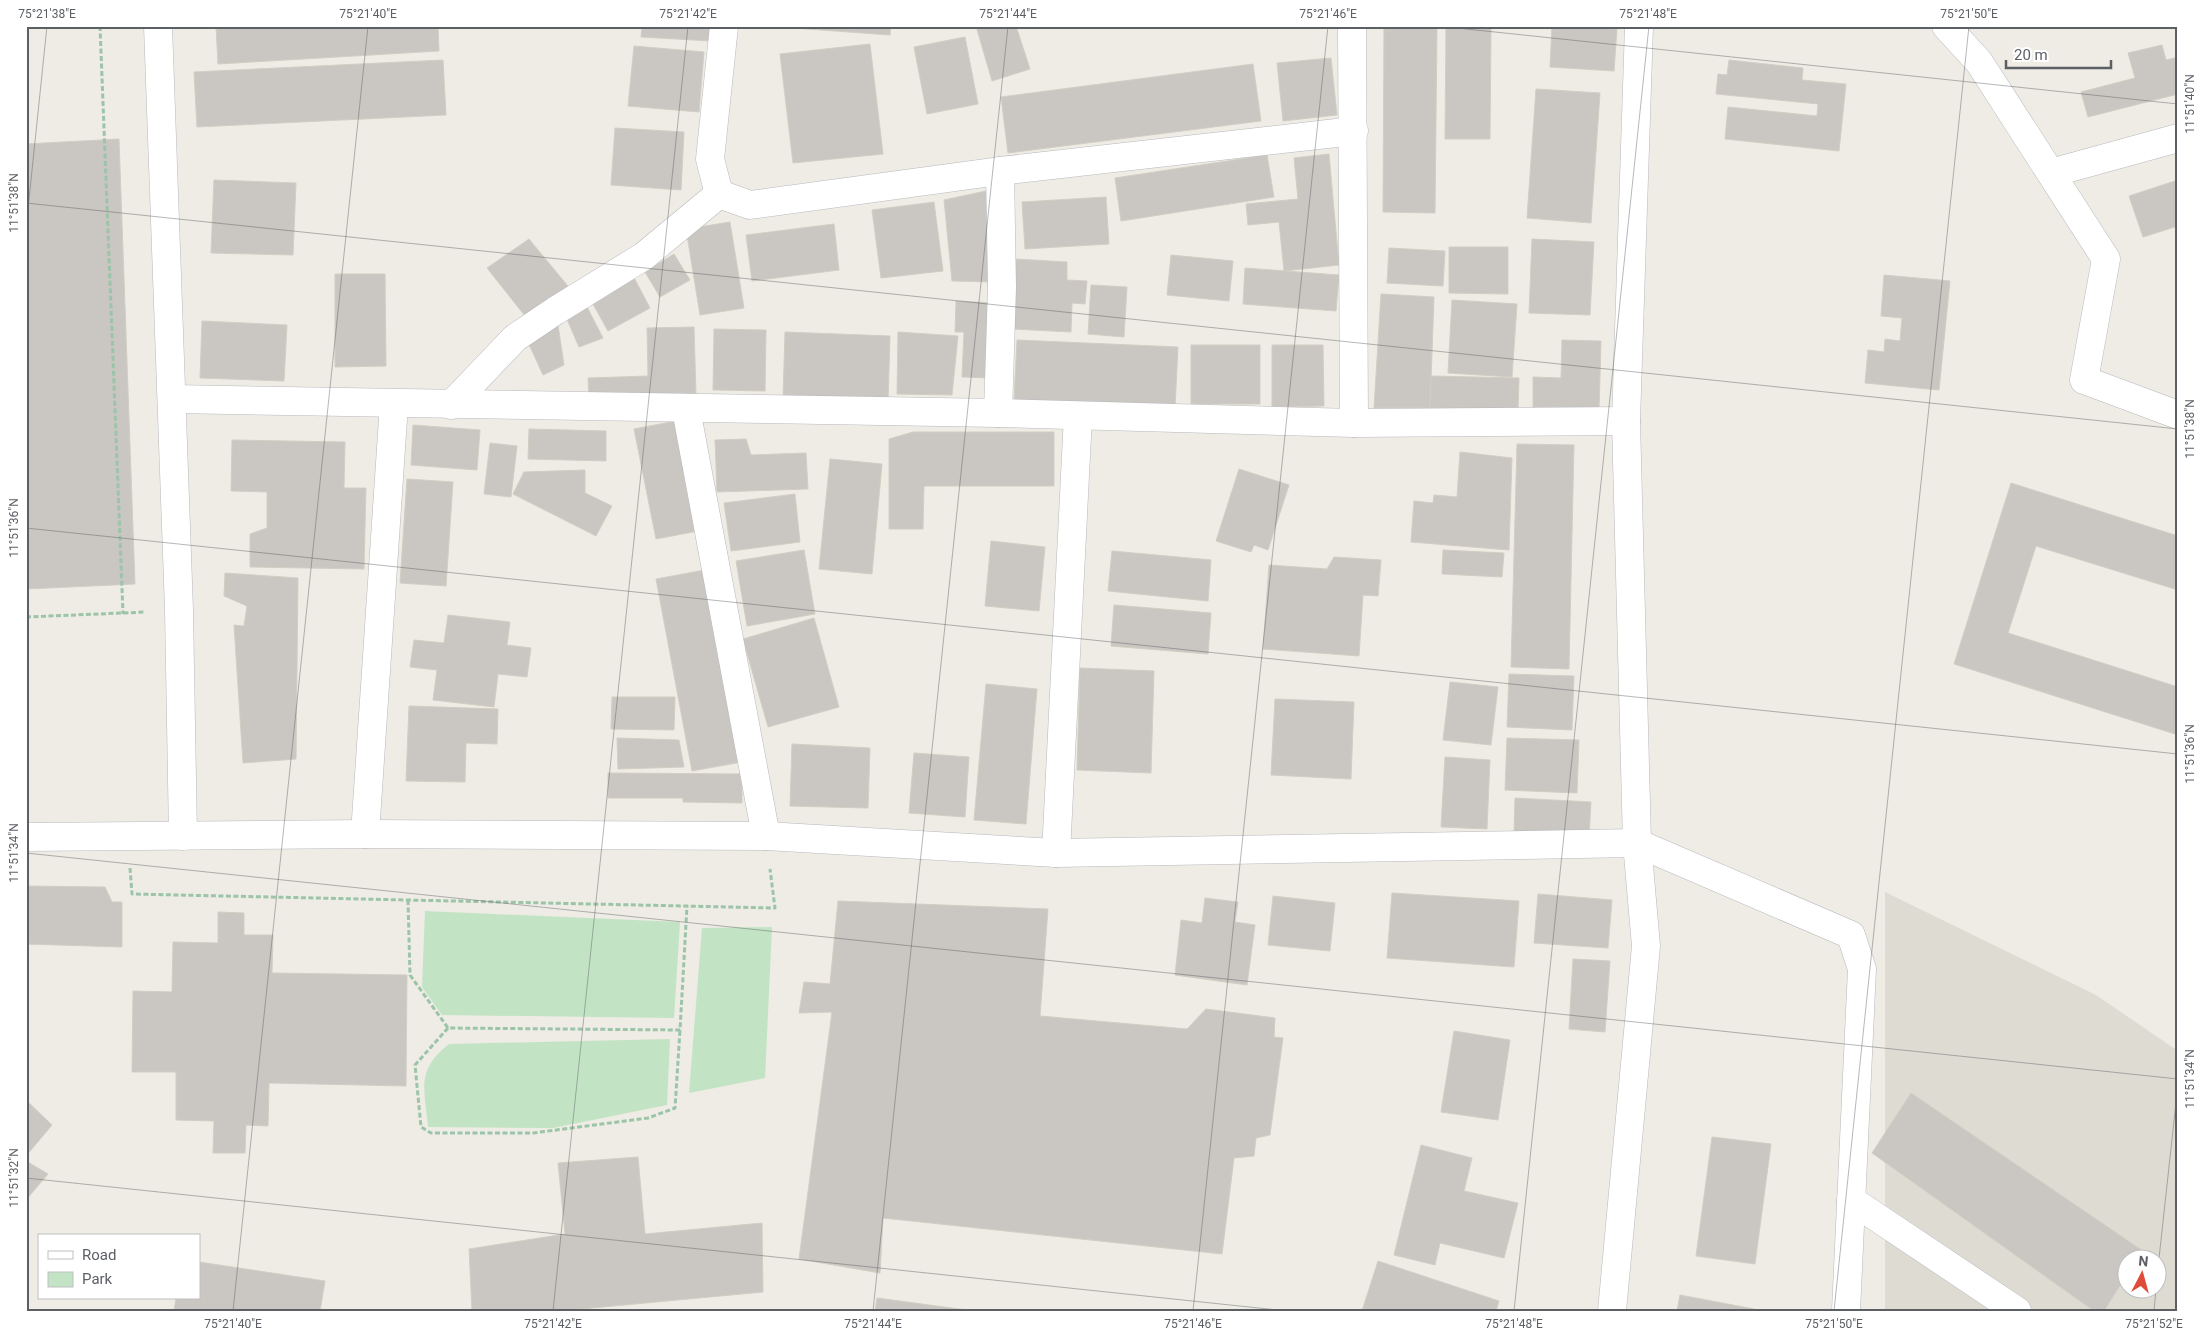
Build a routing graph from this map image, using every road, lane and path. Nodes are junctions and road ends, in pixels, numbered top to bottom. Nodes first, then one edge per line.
1 (100, 26) edge
2 (158, 26) edge
3 (724, 26) edge
4 (1352, 26) edge
5 (1639, 26) edge
6 (1946, 26) edge
7 (1354, 131) junction
8 (2178, 138) edge
9 (1000, 171) junction
10 (2051, 173) junction
11 (720, 194) junction
12 (172, 399) junction
13 (394, 404) junction
14 (451, 405) junction
15 (686, 409) junction
16 (998, 412) junction
17 (2178, 415) edge
18 (1078, 416) junction
19 (1626, 421) junction
20 (1354, 423) junction
21 (26, 617) edge
22 (365, 834) junction
23 (183, 836) junction
24 (766, 836) junction
25 (26, 837) edge
26 (128, 837) junction
27 (1637, 843) junction
28 (1056, 853) junction
29 (408, 900) junction
30 (687, 906) junction
31 (448, 1028) junction
32 (680, 1030) junction
33 (1851, 1200) junction
34 (1612, 1311) edge
35 (1846, 1311) edge
36 (2017, 1311) edge

1 - 21 path
2 - 12 street
3 - 11 street
4 - 7 street
5 - 19 street
6 - 10 street
7 - 9 street
7 - 20 street
8 - 10 street
9 - 11 street
9 - 16 street
10 - 17 street
11 - 14 street
12 - 13 street
12 - 23 street
13 - 14 street
13 - 22 street
14 - 15 street
15 - 16 street
15 - 24 street
16 - 18 street
18 - 20 street
18 - 28 street
19 - 20 street
19 - 27 street
22 - 23 street
22 - 24 street
23 - 26 street
24 - 28 street
24 - 30 path
25 - 26 street
26 - 29 path
27 - 28 street
27 - 33 street
27 - 34 street
29 - 30 path
29 - 31 path
30 - 32 path
31 - 32 path
31 - 32 path
33 - 35 street
33 - 36 street

